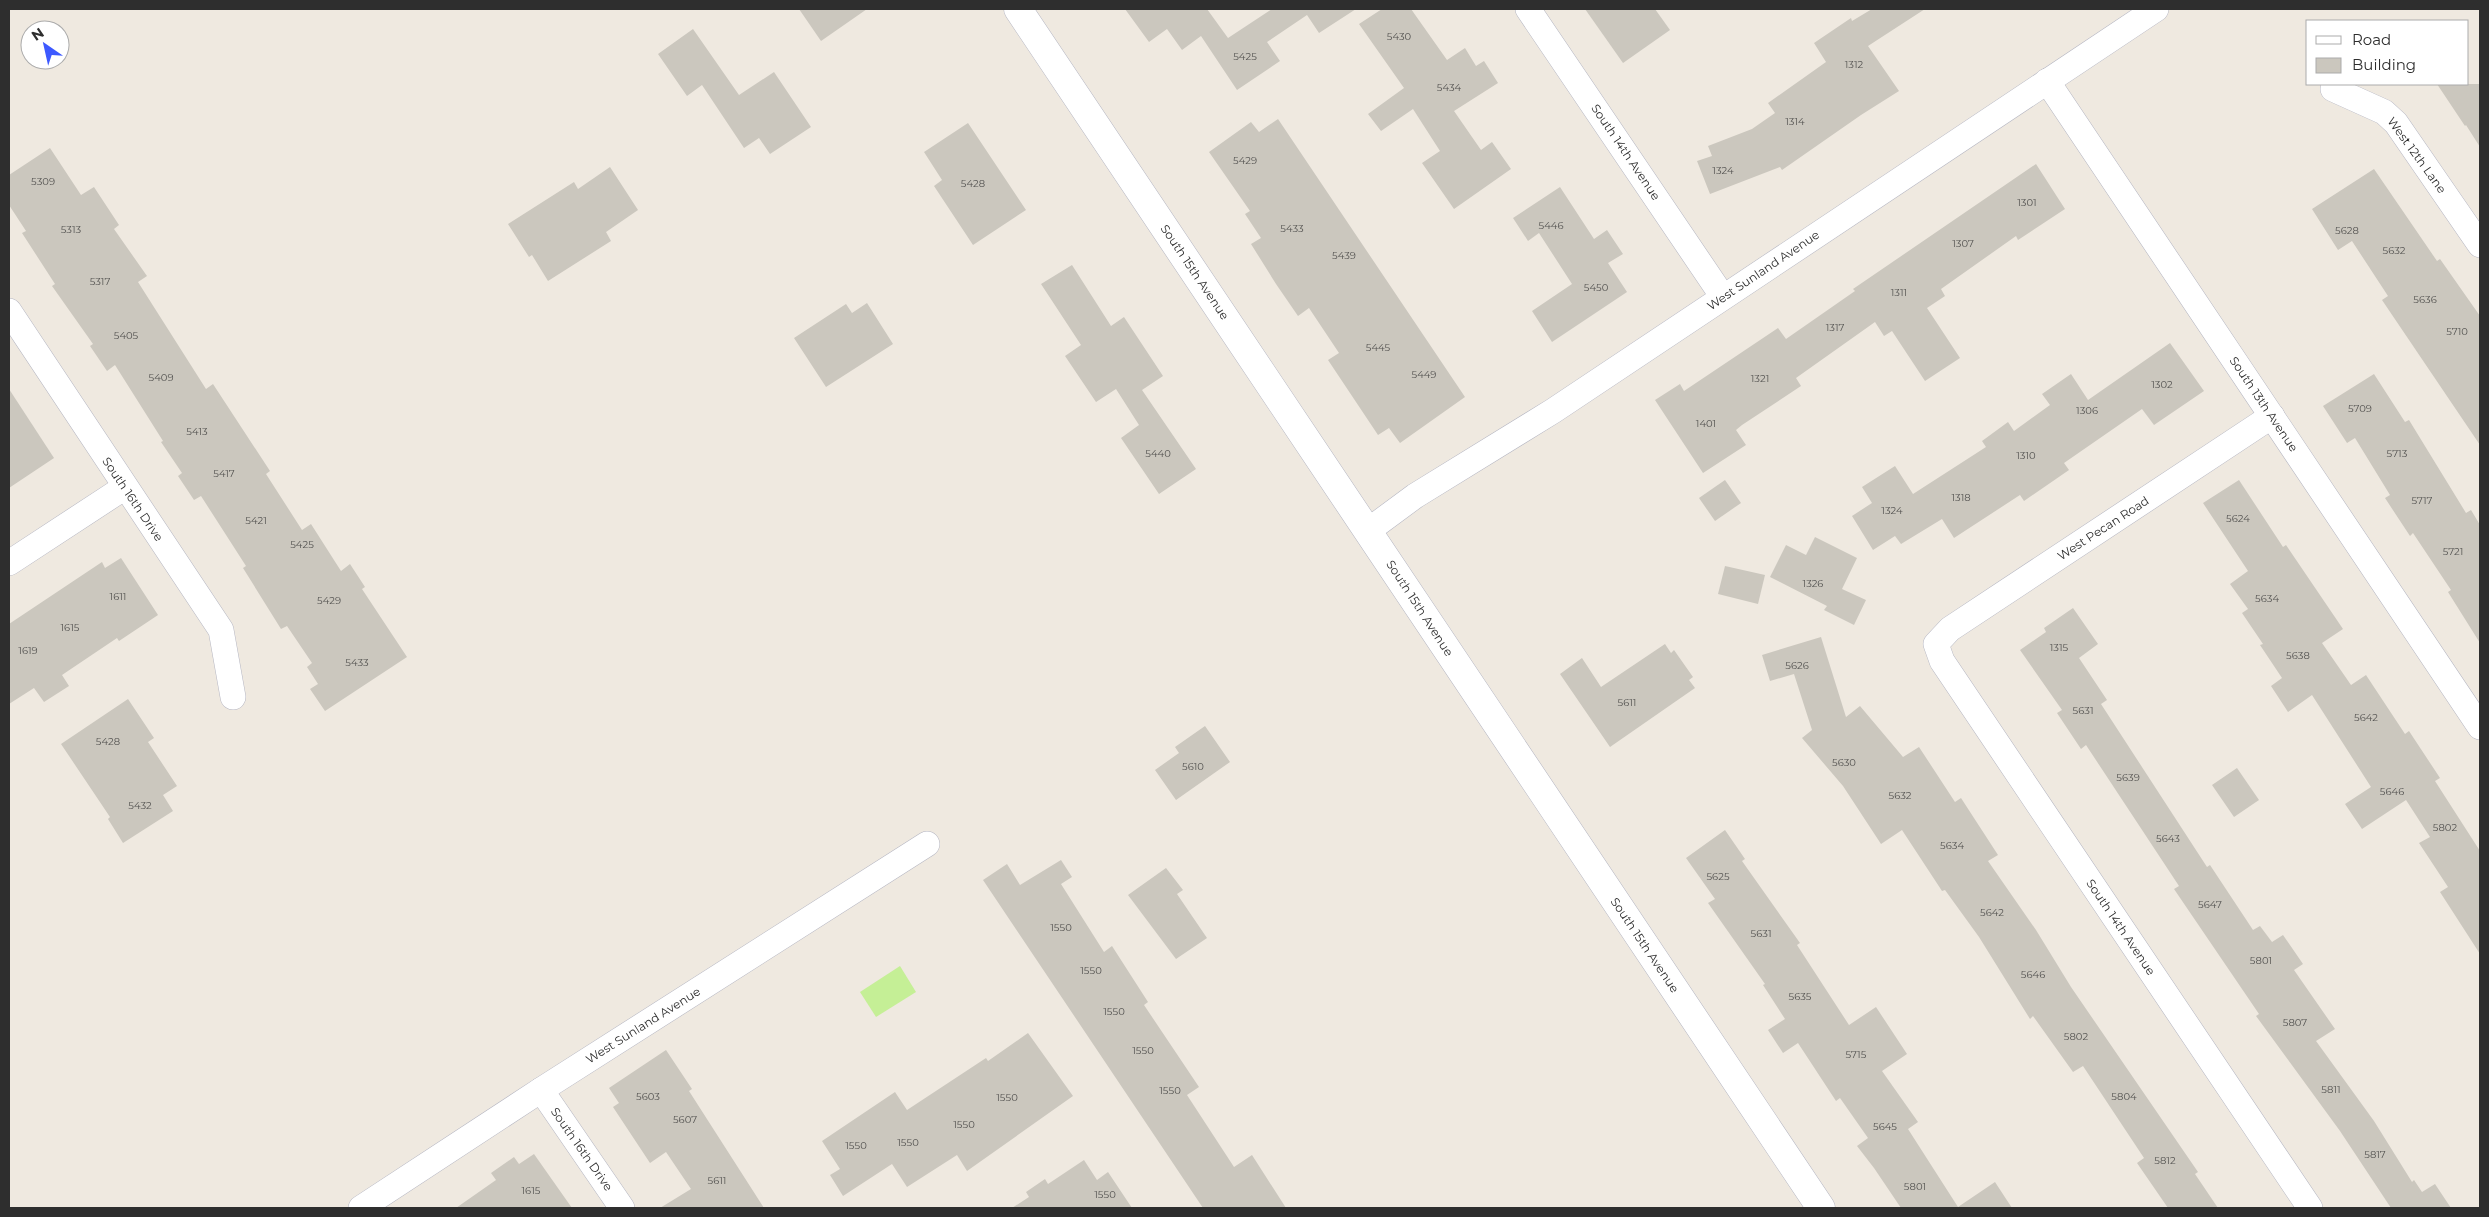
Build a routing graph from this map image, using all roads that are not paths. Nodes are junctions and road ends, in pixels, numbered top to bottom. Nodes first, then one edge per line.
1 (1018, 9) edge
2 (1528, 9) edge
3 (2156, 9) edge
4 (2047, 81) junction
5 (2333, 90) dead end
6 (2480, 245) edge
7 (1723, 296) junction
8 (9, 311) edge
9 (2272, 416) junction
10 (125, 487) junction
11 (1369, 530) junction
12 (9, 563) edge
13 (1936, 644) joint
14 (233, 697) dead end
15 (2480, 728) edge
16 (927, 844) dead end
17 (541, 1090) junction
18 (361, 1208) edge
19 (622, 1208) edge
20 (1821, 1208) edge
21 (2310, 1208) edge

1 - 11 street, South 15th Avenue
2 - 7 street, South 14th Avenue
3 - 4 street, West Sunland Avenue
4 - 7 street, West Sunland Avenue
4 - 9 street, South 13th Avenue
5 - 6 street, West 12th Lane
7 - 11 street, West Sunland Avenue
8 - 10 street, South 16th Drive
9 - 13 street, West Pecan Road
9 - 15 street, South 13th Avenue
10 - 12 street
10 - 14 street, South 16th Drive
11 - 20 street, South 15th Avenue
13 - 21 street, South 14th Avenue
16 - 17 street, West Sunland Avenue
17 - 18 street, West Sunland Avenue
17 - 19 street, South 16th Drive

